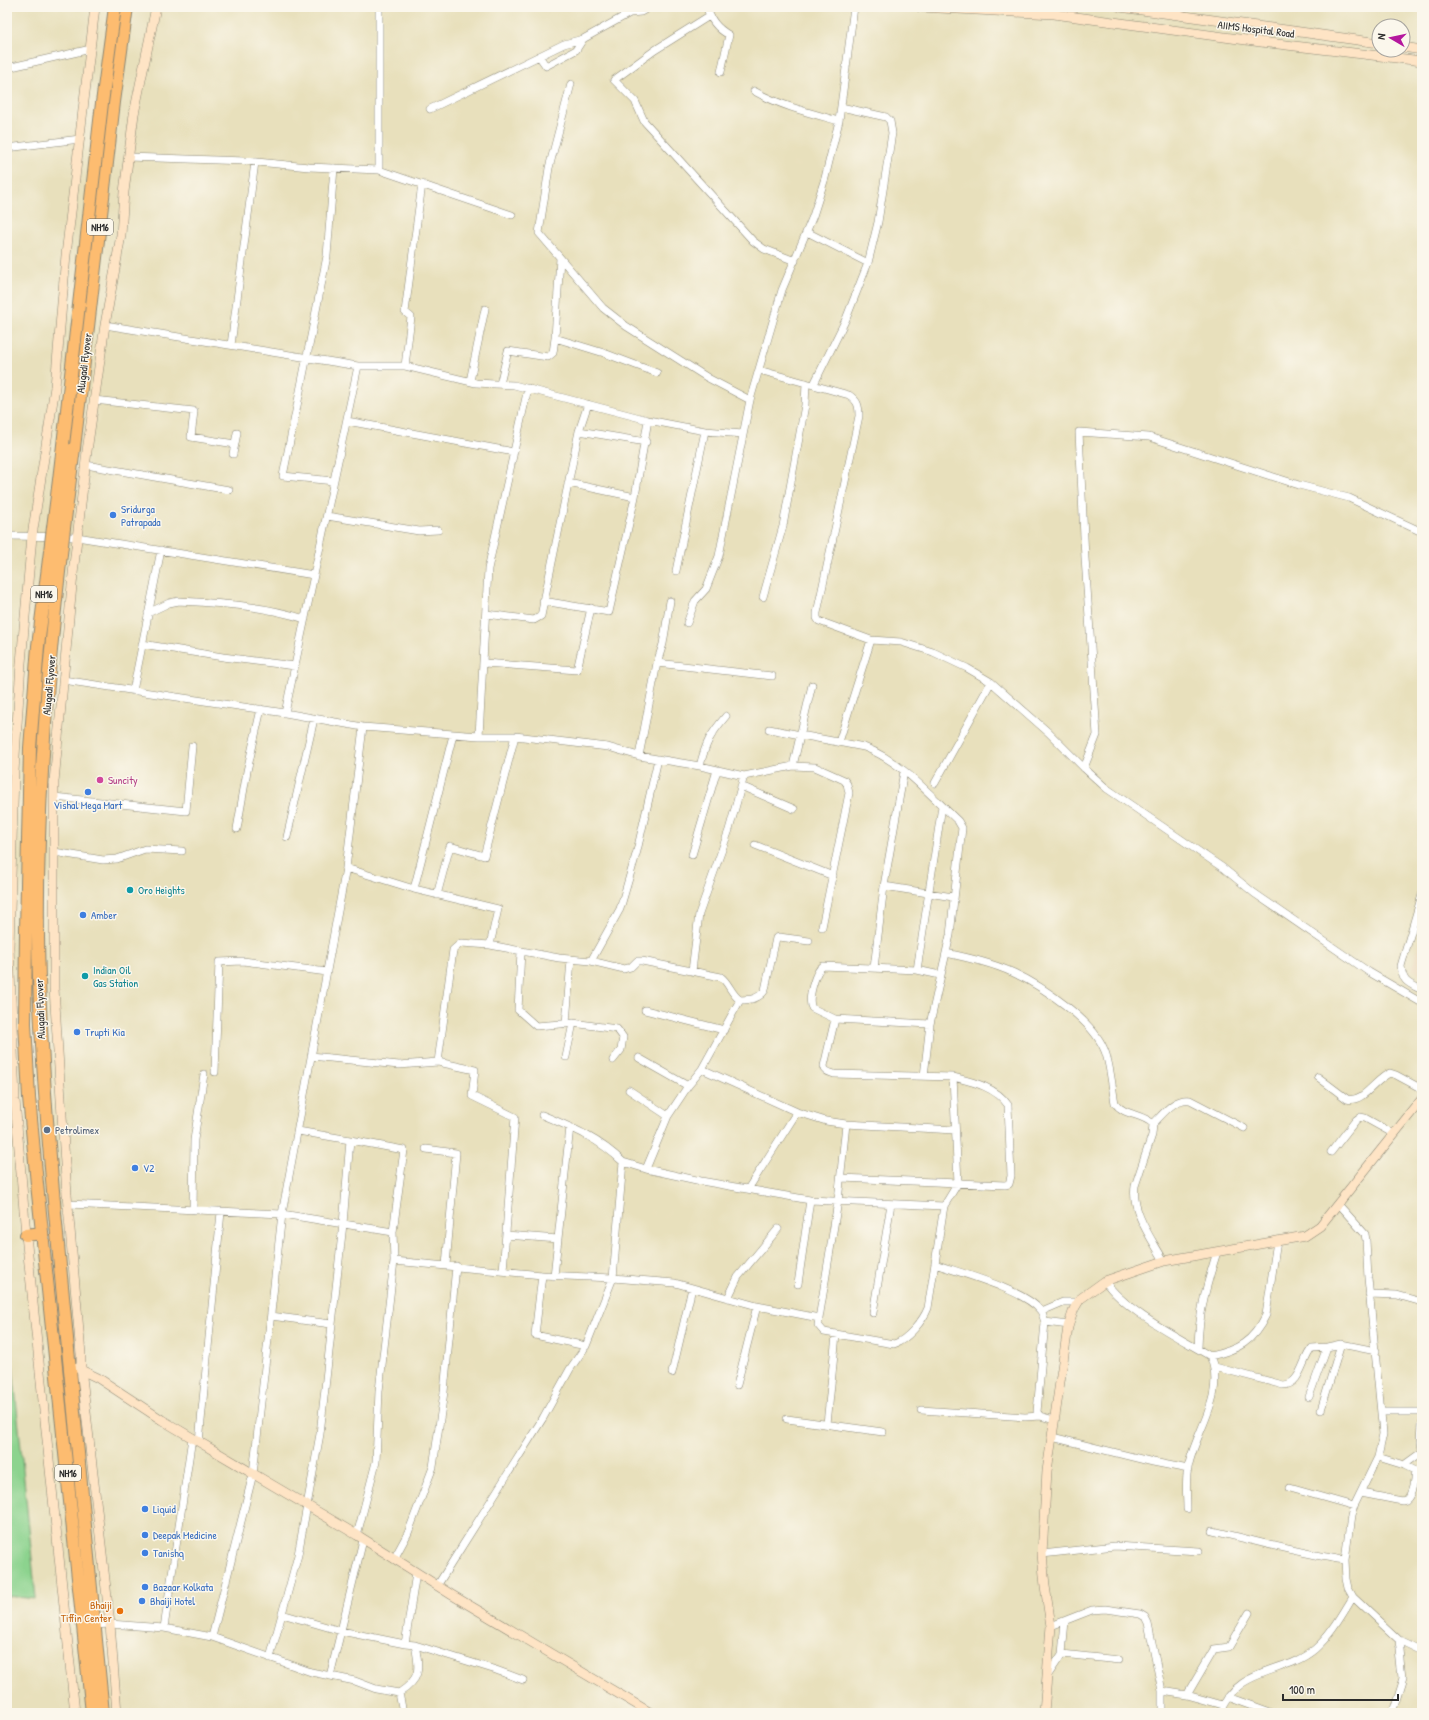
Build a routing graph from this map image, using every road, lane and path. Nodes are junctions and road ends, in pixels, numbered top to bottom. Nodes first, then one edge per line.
1 (95, 7) edge
2 (115, 7) edge
3 (127, 7) edge
4 (156, 7) edge
5 (379, 7) edge
6 (650, 7) edge
7 (707, 7) edge
8 (854, 7) edge
9 (920, 7) edge
10 (1120, 7) edge
11 (631, 10) edge
12 (709, 16) junction
13 (583, 39) junction
14 (1371, 42) edge
15 (1411, 48) edge
16 (91, 49) junction
17 (1421, 49) edge
18 (539, 56) junction
19 (1420, 61) edge
20 (7, 68) edge
21 (721, 72) dead end
22 (571, 84) dead end
23 (754, 91) dead end
24 (841, 107) junction
25 (430, 109) dead end
26 (839, 121) junction
27 (80, 139) junction
28 (7, 148) edge
29 (128, 157) junction
30 (255, 162) junction
31 (334, 168) junction
32 (379, 170) junction
33 (422, 184) junction
34 (512, 215) dead end
35 (807, 232) junction
36 (560, 258) junction
37 (795, 261) junction
38 (868, 262) junction
39 (485, 309) dead end
40 (105, 325) junction
41 (555, 338) junction
42 (231, 345) junction
43 (306, 357) junction
44 (358, 366) junction
45 (404, 366) junction
46 (759, 370) junction
47 (657, 373) dead end
48 (470, 381) junction
49 (806, 383) junction
50 (500, 384) junction
51 (814, 384) junction
52 (528, 388) junction
53 (94, 400) junction
54 (750, 400) junction
55 (588, 404) junction
56 (648, 420) junction
57 (347, 421) junction
58 (579, 431) junction
59 (705, 431) junction
60 (237, 433) dead end
61 (743, 434) junction
62 (646, 442) junction
63 (235, 444) junction
64 (514, 452) junction
65 (233, 454) dead end
66 (86, 465) junction
67 (334, 481) junction
68 (568, 483) junction
69 (229, 490) dead end
70 (635, 497) junction
71 (327, 516) junction
72 (438, 530) dead end
73 (1422, 532) edge
74 (7, 536) edge
75 (32, 536) junction
76 (77, 537) junction
77 (161, 550) junction
78 (676, 571) dead end
79 (314, 575) junction
80 (763, 597) dead end
81 (544, 601) junction
82 (670, 601) dead end
83 (591, 608) junction
84 (148, 613) junction
85 (486, 614) junction
86 (305, 619) junction
87 (687, 624) dead end
88 (871, 640) junction
89 (142, 644) junction
90 (484, 663) junction
91 (657, 663) junction
92 (295, 666) junction
93 (772, 676) dead end
94 (63, 680) junction
95 (991, 682) junction
96 (812, 685) dead end
97 (133, 691) junction
98 (261, 709) junction
99 (285, 713) junction
100 (726, 716) dead end
101 (314, 719) junction
102 (364, 727) junction
103 (768, 729) dead end
104 (801, 734) junction
105 (453, 735) junction
106 (479, 736) junction
107 (515, 736) junction
108 (839, 742) junction
109 (192, 746) dead end
110 (639, 756) junction
111 (658, 759) junction
112 (700, 766) junction
113 (794, 766) junction
114 (1084, 768) junction
115 (717, 770) junction
116 (904, 770) junction
117 (744, 776) junction
118 (936, 783) dead end
119 (741, 786) junction
120 (54, 797) junction
121 (942, 806) junction
122 (794, 809) dead end
123 (237, 829) dead end
124 (287, 837) dead end
125 (755, 845) dead end
126 (182, 851) dead end
127 (54, 852) junction
128 (692, 855) dead end
129 (346, 868) junction
130 (833, 876) junction
131 (884, 886) junction
132 (414, 889) junction
133 (437, 894) junction
134 (929, 894) junction
135 (1422, 895) edge
136 (953, 897) junction
137 (822, 927) dead end
138 (809, 941) dead end
139 (490, 945) junction
140 (521, 951) junction
141 (946, 953) junction
142 (571, 959) junction
143 (591, 961) junction
144 (874, 968) junction
145 (917, 970) junction
146 (692, 971) junction
147 (327, 972) junction
148 (940, 975) junction
149 (1422, 990) edge
150 (740, 1000) junction
151 (1422, 1004) edge
152 (645, 1010) dead end
153 (835, 1019) junction
154 (570, 1023) junction
155 (930, 1024) junction
156 (724, 1030) junction
157 (311, 1056) junction
158 (566, 1057) dead end
159 (639, 1058) dead end
160 (613, 1060) dead end
161 (438, 1062) junction
162 (702, 1069) junction
163 (215, 1072) dead end
164 (204, 1074) dead end
165 (924, 1076) junction
166 (1318, 1076) dead end
167 (953, 1077) junction
168 (688, 1086) junction
169 (1422, 1089) edge
170 (628, 1090) dead end
171 (1422, 1099) edge
172 (11, 1100) edge
173 (797, 1112) junction
174 (542, 1115) dead end
175 (668, 1116) junction
176 (846, 1124) junction
177 (1153, 1124) junction
178 (570, 1127) junction
179 (1244, 1128) dead end
180 (955, 1130) junction
181 (298, 1131) junction
182 (1394, 1134) junction
183 (350, 1140) junction
184 (426, 1149) dead end
185 (1331, 1152) dead end
186 (623, 1162) junction
187 (646, 1169) junction
188 (840, 1178) junction
189 (958, 1183) junction
190 (748, 1189) junction
191 (810, 1200) junction
192 (838, 1201) junction
193 (68, 1204) junction
194 (891, 1204) junction
195 (1338, 1204) junction
196 (944, 1206) junction
197 (193, 1210) junction
198 (220, 1212) junction
199 (282, 1214) junction
200 (343, 1224) junction
201 (778, 1229) dead end
202 (393, 1232) junction
203 (42, 1233) junction
204 (26, 1235) junction
205 (506, 1235) junction
206 (558, 1239) junction
207 (1277, 1241) junction
208 (1217, 1252) junction
209 (394, 1260) junction
210 (1164, 1262) junction
211 (935, 1264) junction
212 (446, 1266) junction
213 (456, 1266) junction
214 (503, 1271) junction
215 (542, 1275) junction
216 (554, 1276) junction
217 (613, 1278) junction
218 (1105, 1281) junction
219 (798, 1284) dead end
220 (692, 1288) junction
221 (1369, 1294) junction
222 (728, 1298) junction
223 (1078, 1302) junction
224 (1422, 1302) edge
225 (756, 1306) junction
226 (1042, 1311) junction
227 (873, 1313) dead end
228 (271, 1316) junction
229 (819, 1318) junction
230 (1045, 1322) junction
231 (331, 1324) junction
232 (1069, 1325) junction
233 (836, 1334) junction
234 (1341, 1344) junction
235 (586, 1346) junction
236 (1328, 1347) junction
237 (1198, 1348) junction
238 (1376, 1351) junction
239 (1210, 1356) junction
240 (1215, 1367) junction
241 (75, 1368) junction
242 (672, 1374) dead end
243 (736, 1385) dead end
244 (1309, 1397) dead end
245 (921, 1410) dead end
246 (1321, 1410) dead end
247 (1381, 1412) junction
248 (1422, 1412) edge
249 (1040, 1416) junction
250 (787, 1419) dead end
251 (1054, 1420) junction
252 (827, 1424) junction
253 (1422, 1424) edge
254 (883, 1432) dead end
255 (1052, 1437) junction
256 (195, 1440) junction
257 (1422, 1451) edge
258 (1378, 1457) junction
259 (1404, 1465) junction
260 (1188, 1469) junction
261 (253, 1474) junction
262 (1290, 1488) dead end
263 (1361, 1493) junction
264 (307, 1506) junction
265 (1354, 1506) junction
266 (1187, 1509) dead end
267 (1212, 1532) dead end
268 (360, 1538) junction
269 (1199, 1551) dead end
270 (1042, 1554) junction
271 (394, 1559) junction
272 (1345, 1560) junction
273 (416, 1573) junction
274 (437, 1586) junction
275 (1353, 1597) junction
276 (1249, 1613) dead end
277 (282, 1614) junction
278 (1065, 1621) junction
279 (94, 1624) junction
280 (110, 1624) junction
281 (1051, 1626) junction
282 (164, 1628) junction
283 (341, 1631) junction
284 (212, 1638) junction
285 (1399, 1640) junction
286 (405, 1644) junction
287 (415, 1645) junction
288 (1422, 1651) edge
289 (1062, 1654) junction
290 (270, 1658) junction
291 (1119, 1660) dead end
292 (1048, 1675) junction
293 (330, 1676) junction
294 (523, 1680) dead end
295 (1162, 1691) junction
296 (399, 1693) junction
297 (1187, 1695) junction
298 (1228, 1697) junction
299 (1223, 1705) junction
300 (75, 1713) edge
301 (92, 1713) edge
302 (103, 1713) edge
303 (117, 1713) edge
304 (403, 1713) edge
305 (651, 1713) edge
306 (1044, 1713) edge
307 (1162, 1713) edge
308 (1220, 1713) edge
309 (1272, 1713) edge
310 (1392, 1713) edge

1 - 16 street
2 - 203 highway, Alugadi Flyover / NH16, bridge
3 - 241 highway, Alugadi Flyover / NH16, bridge
4 - 29 street
5 - 32 street
6 - 11 street
7 - 12 street
8 - 24 street
9 - 19 street, AIIMS Hospital Road
10 - 14 street, AIIMS Hospital Road
11 - 13 street
12 - 21 street
12 - 37 street
13 - 18 street
13 - 18 street
15 - 17 street
16 - 20 street
16 - 27 street
17 - 19 street
18 - 25 street
22 - 36 street
23 - 26 street
24 - 26 street
24 - 38 street
26 - 35 street
27 - 28 street
27 - 75 street
29 - 30 street
29 - 40 street
30 - 31 street
30 - 42 street
31 - 32 street
31 - 43 street
32 - 33 street
33 - 34 street
33 - 45 street
35 - 37 street
35 - 38 street
36 - 41 street
36 - 54 street
37 - 46 street
38 - 51 street
39 - 48 street
40 - 42 street
40 - 53 street
41 - 47 street
41 - 50 street
42 - 43 street
43 - 44 street
43 - 67 street
44 - 45 street
44 - 57 street
45 - 48 street
46 - 49 street
46 - 54 street
48 - 50 street
49 - 51 street
49 - 80 street
50 - 52 street
51 - 88 street
52 - 55 street
52 - 64 street
53 - 63 street
53 - 66 street
54 - 61 street
55 - 56 street
55 - 58 street
56 - 59 street
56 - 62 street
57 - 64 street
57 - 67 street
58 - 62 street
58 - 68 street
59 - 61 street
59 - 78 street
60 - 63 street
61 - 87 street
62 - 70 street
63 - 65 street
64 - 85 street
66 - 69 street
66 - 76 street
67 - 71 street
68 - 70 street
68 - 81 street
70 - 83 street
71 - 72 street
71 - 79 street
73 - 114 street
74 - 75 street
75 - 76 street
75 - 172 street
76 - 77 street
76 - 94 street
77 - 79 street
77 - 84 street
79 - 86 street
81 - 83 street
81 - 85 street
82 - 91 street
83 - 90 street
84 - 86 street
84 - 89 street
85 - 90 street
86 - 92 street
88 - 95 street
88 - 108 street
89 - 92 street
89 - 97 street
90 - 106 street
91 - 93 street
91 - 110 street
92 - 99 street
94 - 97 street
94 - 120 street
95 - 114 street
95 - 118 street
96 - 104 street
97 - 98 street
98 - 99 street
98 - 123 street
99 - 101 street
100 - 112 street
101 - 102 street
101 - 124 street
102 - 105 street
102 - 129 street
103 - 104 street
104 - 108 street
104 - 113 street
105 - 106 street
105 - 132 street
106 - 107 street
107 - 110 street
107 - 133 street
108 - 116 street
109 - 120 street
110 - 111 street
111 - 112 street
111 - 143 street
112 - 115 street
113 - 117 street
113 - 130 street
114 - 151 street
115 - 117 street
115 - 128 street
116 - 121 street
116 - 131 street
117 - 119 street
119 - 122 street
119 - 146 street
120 - 127 street
121 - 134 street
121 - 136 street
125 - 130 street
126 - 127 street
127 - 193 street
129 - 132 street
129 - 147 street
130 - 137 street
131 - 134 street
131 - 144 street
132 - 133 street
133 - 139 street
134 - 136 street
134 - 145 street
135 - 149 street
136 - 141 street
138 - 150 street
139 - 140 street
139 - 161 street
140 - 142 street
140 - 154 street
141 - 148 street
141 - 177 street
142 - 143 street
142 - 154 street
143 - 146 street
144 - 145 street
144 - 153 street
145 - 148 street
146 - 150 street
147 - 157 street
147 - 163 street
148 - 155 street
150 - 156 street
152 - 156 street
153 - 155 street
153 - 165 street
154 - 158 street
154 - 160 street
155 - 165 street
156 - 162 street
157 - 161 street
157 - 181 street
159 - 168 street
161 - 205 street
162 - 168 street
162 - 173 street
164 - 197 street
165 - 167 street
166 - 169 street
167 - 180 street
167 - 189 street
168 - 175 street
170 - 175 street
171 - 182 street
172 - 204 street
173 - 176 street
173 - 190 street
174 - 178 street
175 - 187 street
176 - 180 street
176 - 188 street
177 - 179 street
177 - 210 street
178 - 186 street
178 - 206 street
180 - 189 street
181 - 183 street
181 - 199 street
182 - 185 street
182 - 195 street
183 - 200 street
183 - 202 street
184 - 212 street
186 - 187 street
186 - 217 street
187 - 190 street
188 - 189 street
188 - 192 street
189 - 196 street
190 - 191 street
191 - 192 street
191 - 219 street
192 - 194 street
192 - 229 street
193 - 197 street
193 - 241 street
194 - 196 street
194 - 227 street
195 - 207 street
195 - 221 street
196 - 211 street
197 - 198 street
198 - 199 street
198 - 256 street
199 - 200 street
199 - 228 street
200 - 202 street
200 - 231 street
201 - 222 street
202 - 209 street
203 - 204 highway
203 - 301 highway, NH16
204 - 300 street
205 - 206 street
205 - 214 street
206 - 216 street
207 - 208 street
207 - 239 street
208 - 210 street
208 - 237 street
209 - 212 street
209 - 268 street
210 - 218 street
211 - 226 street
211 - 233 street
212 - 213 street
213 - 214 street
213 - 271 street
214 - 215 street
215 - 216 street
215 - 235 street
216 - 217 street
217 - 220 street
217 - 235 street
218 - 223 street
218 - 237 street
220 - 222 street
220 - 242 street
221 - 224 street
221 - 238 street
222 - 225 street
223 - 226 street
223 - 232 street
225 - 229 street
225 - 243 street
226 - 230 street
228 - 231 street
228 - 261 street
229 - 233 street
230 - 232 street
230 - 249 street
231 - 264 street
232 - 251 street
233 - 252 street
234 - 236 street
234 - 238 street
234 - 246 street
235 - 274 street
236 - 240 street
236 - 244 street
237 - 239 street
238 - 247 street
239 - 240 street
240 - 260 street
241 - 256 street
241 - 279 highway, NH16
241 - 280 street
245 - 249 street
247 - 248 street
247 - 258 street
249 - 251 street
250 - 252 street
251 - 255 street
252 - 254 street
253 - 257 street
255 - 260 street
255 - 270 street
256 - 261 street
256 - 282 street
257 - 259 street
258 - 259 street
258 - 263 street
259 - 263 street
260 - 266 street
261 - 264 street
261 - 284 street
262 - 265 street
263 - 265 street
264 - 268 street
264 - 277 street
265 - 272 street
267 - 272 street
268 - 271 street
268 - 283 street
269 - 270 street
270 - 281 street
271 - 273 street
272 - 275 street
273 - 274 street
273 - 286 street
274 - 305 street
275 - 285 street
275 - 298 street
276 - 297 street
277 - 283 street
277 - 290 street
278 - 281 street
278 - 289 street
278 - 295 street
279 - 280 street
279 - 302 highway, NH16
280 - 282 street
280 - 303 street
281 - 292 street
282 - 284 street
283 - 286 street
283 - 293 street
284 - 290 street
285 - 288 street
285 - 310 street
286 - 287 street
287 - 294 street
287 - 296 street
289 - 291 street
289 - 292 street
290 - 293 street
292 - 306 street
293 - 296 street
295 - 297 street
295 - 307 street
296 - 304 street
297 - 299 street
298 - 299 street
298 - 309 street
299 - 308 street

